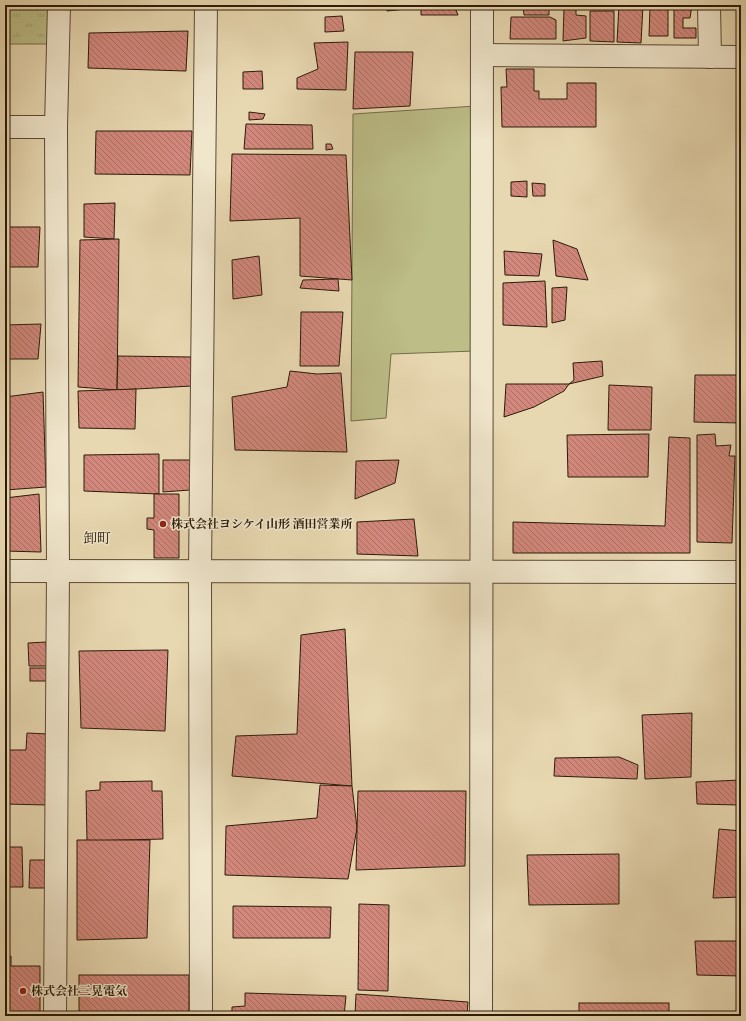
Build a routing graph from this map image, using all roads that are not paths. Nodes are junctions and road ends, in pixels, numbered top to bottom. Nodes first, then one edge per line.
1 (59, 5) edge
2 (206, 5) edge
3 (482, 5) edge
4 (709, 5) edge
5 (482, 55) junction
6 (710, 57) junction
7 (741, 57) edge
8 (56, 127) junction
9 (5, 128) edge
10 (200, 570) junction
11 (481, 570) junction
12 (5, 571) edge
13 (58, 571) junction
14 (741, 572) edge
15 (56, 1016) edge
16 (201, 1016) edge
17 (481, 1016) edge

1 - 8 street
2 - 10 street
3 - 5 street
4 - 6 street
5 - 6 street
5 - 11 street
6 - 7 street
8 - 9 street
8 - 13 street
10 - 11 street
10 - 13 street
10 - 16 street
11 - 14 street
11 - 17 street
12 - 13 street
13 - 15 street

